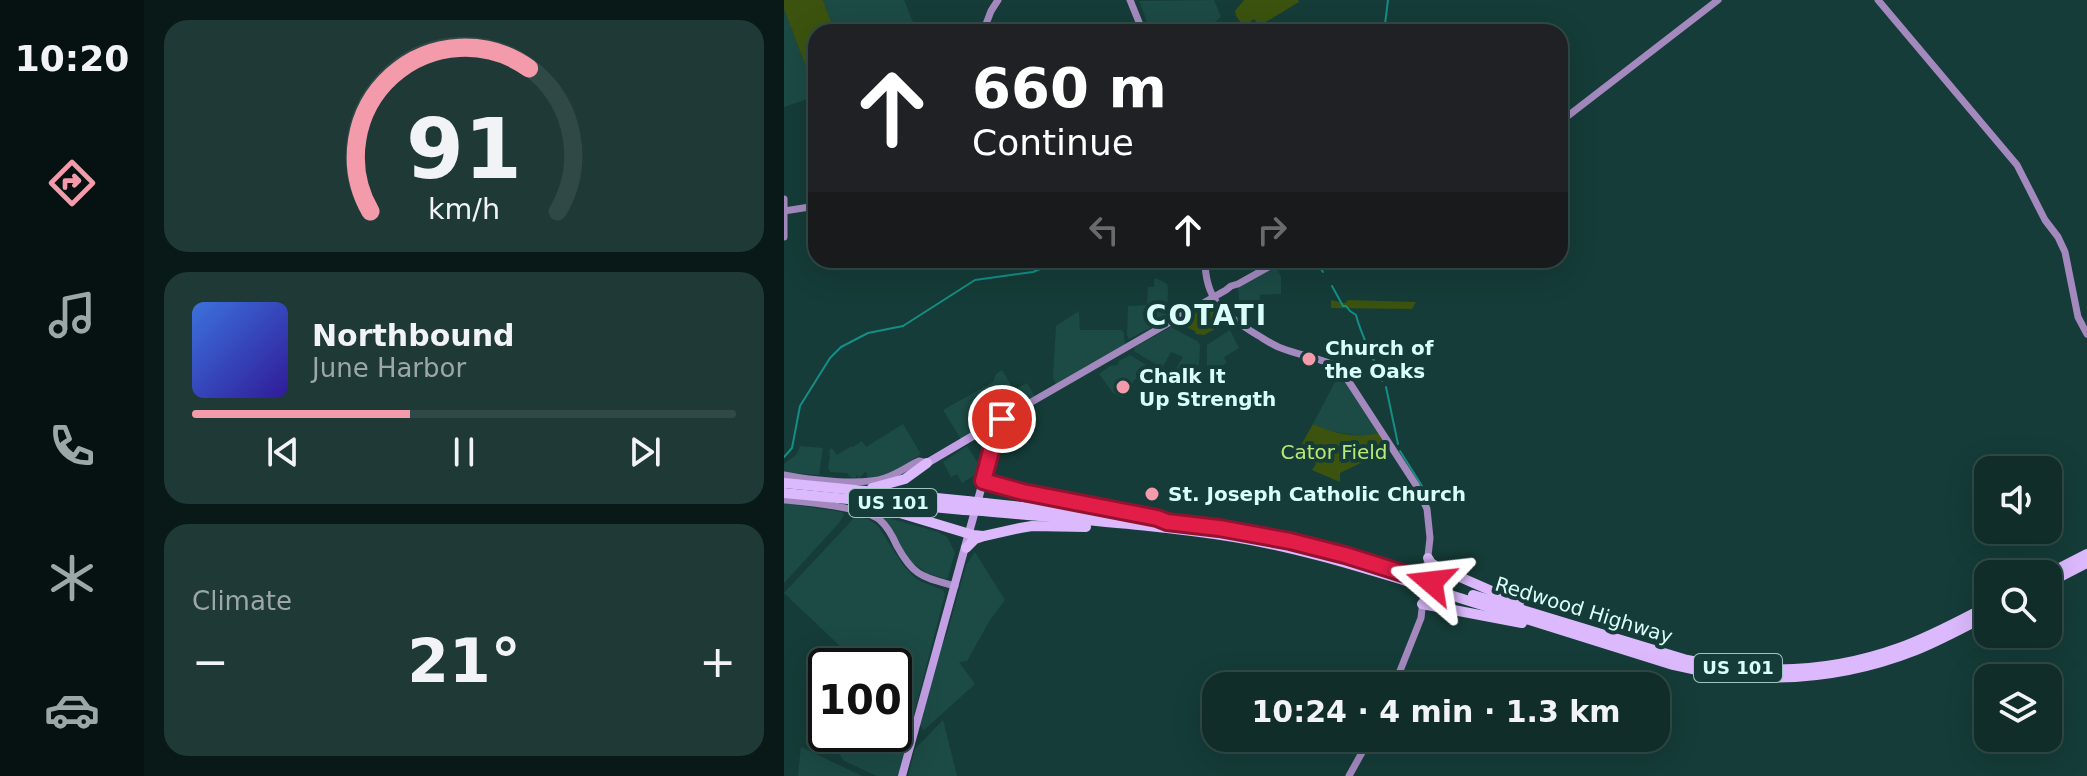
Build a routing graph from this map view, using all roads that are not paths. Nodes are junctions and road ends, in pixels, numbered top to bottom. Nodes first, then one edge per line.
1 (998, 0) edge
2 (1130, 0) edge
3 (1718, 0) edge
4 (1878, 0) edge
5 (987, 24) edge
6 (1140, 24) edge
7 (1568, 116) edge
8 (784, 199) edge
9 (808, 207) edge
10 (784, 211) edge
11 (784, 237) edge
12 (1205, 268) edge
13 (1266, 268) edge
14 (1213, 297) junction
15 (2087, 334) edge
16 (1002, 419) junction
17 (988, 427) junction
18 (964, 441) junction
19 (992, 447) junction
20 (942, 455) junction
21 (927, 463) junction
22 (901, 470) junction
23 (784, 475) edge
24 (983, 481) junction
25 (784, 483) edge
26 (824, 492) junction
27 (784, 493) edge
28 (784, 500) edge
29 (984, 507) junction
30 (1167, 522) junction
31 (1129, 525) junction
32 (969, 533) junction
33 (984, 536) junction
34 (966, 548) junction
35 (2087, 554) edge
36 (2087, 563) edge
37 (1430, 564) junction
38 (2062, 567) edge
39 (2062, 576) edge
40 (1413, 580) junction
41 (1431, 585) junction
42 (955, 586) junction
43 (1426, 605) junction
44 (1974, 613) edge
45 (1421, 618) joint
46 (1561, 621) junction
47 (1974, 622) edge
48 (1583, 636) junction
49 (1905, 657) dead end
50 (1884, 661) junction
51 (1400, 672) edge
52 (1362, 752) edge
53 (902, 776) edge
54 (1349, 776) edge

1 - 5 main road
2 - 6 main road
3 - 7 main road
4 - 15 main road
8 - 10 main road
9 - 10 main road
10 - 11 main road
12 - 14 main road
13 - 14 main road
14 - 16 main road
14 - 37 main road
16 - 17 main road
16 - 19 main road
17 - 18 main road
17 - 19 main road
18 - 19 main road
18 - 20 main road
19 - 24 main road
20 - 21 main road
20 - 22 main road
21 - 22 main road
21 - 26 highway
22 - 23 main road
24 - 30 highway
24 - 32 main road
25 - 26 highway, Redwood Highway / US 101
26 - 27 highway, Redwood Highway / US 101
26 - 29 highway, Redwood Highway / US 101, bridge
26 - 32 highway
28 - 42 main road
29 - 30 highway, Redwood Highway / US 101
29 - 31 highway, Redwood Highway / US 101
30 - 40 highway, Redwood Highway / US 101
31 - 33 highway
31 - 40 highway, Redwood Highway / US 101
32 - 33 highway
32 - 34 main road
33 - 34 highway
34 - 42 main road
35 - 38 highway
36 - 39 highway
37 - 43 main road
37 - 46 highway
40 - 41 highway, Redwood Highway / US 101, bridge
41 - 46 highway, Redwood Highway / US 101
41 - 48 highway, Redwood Highway / US 101
42 - 53 main road
43 - 45 highway
43 - 48 highway
44 - 46 highway, Redwood Highway / US 101
45 - 51 main road
47 - 50 highway, Redwood Highway / US 101
48 - 50 highway, Redwood Highway / US 101
49 - 50 highway
52 - 54 main road

